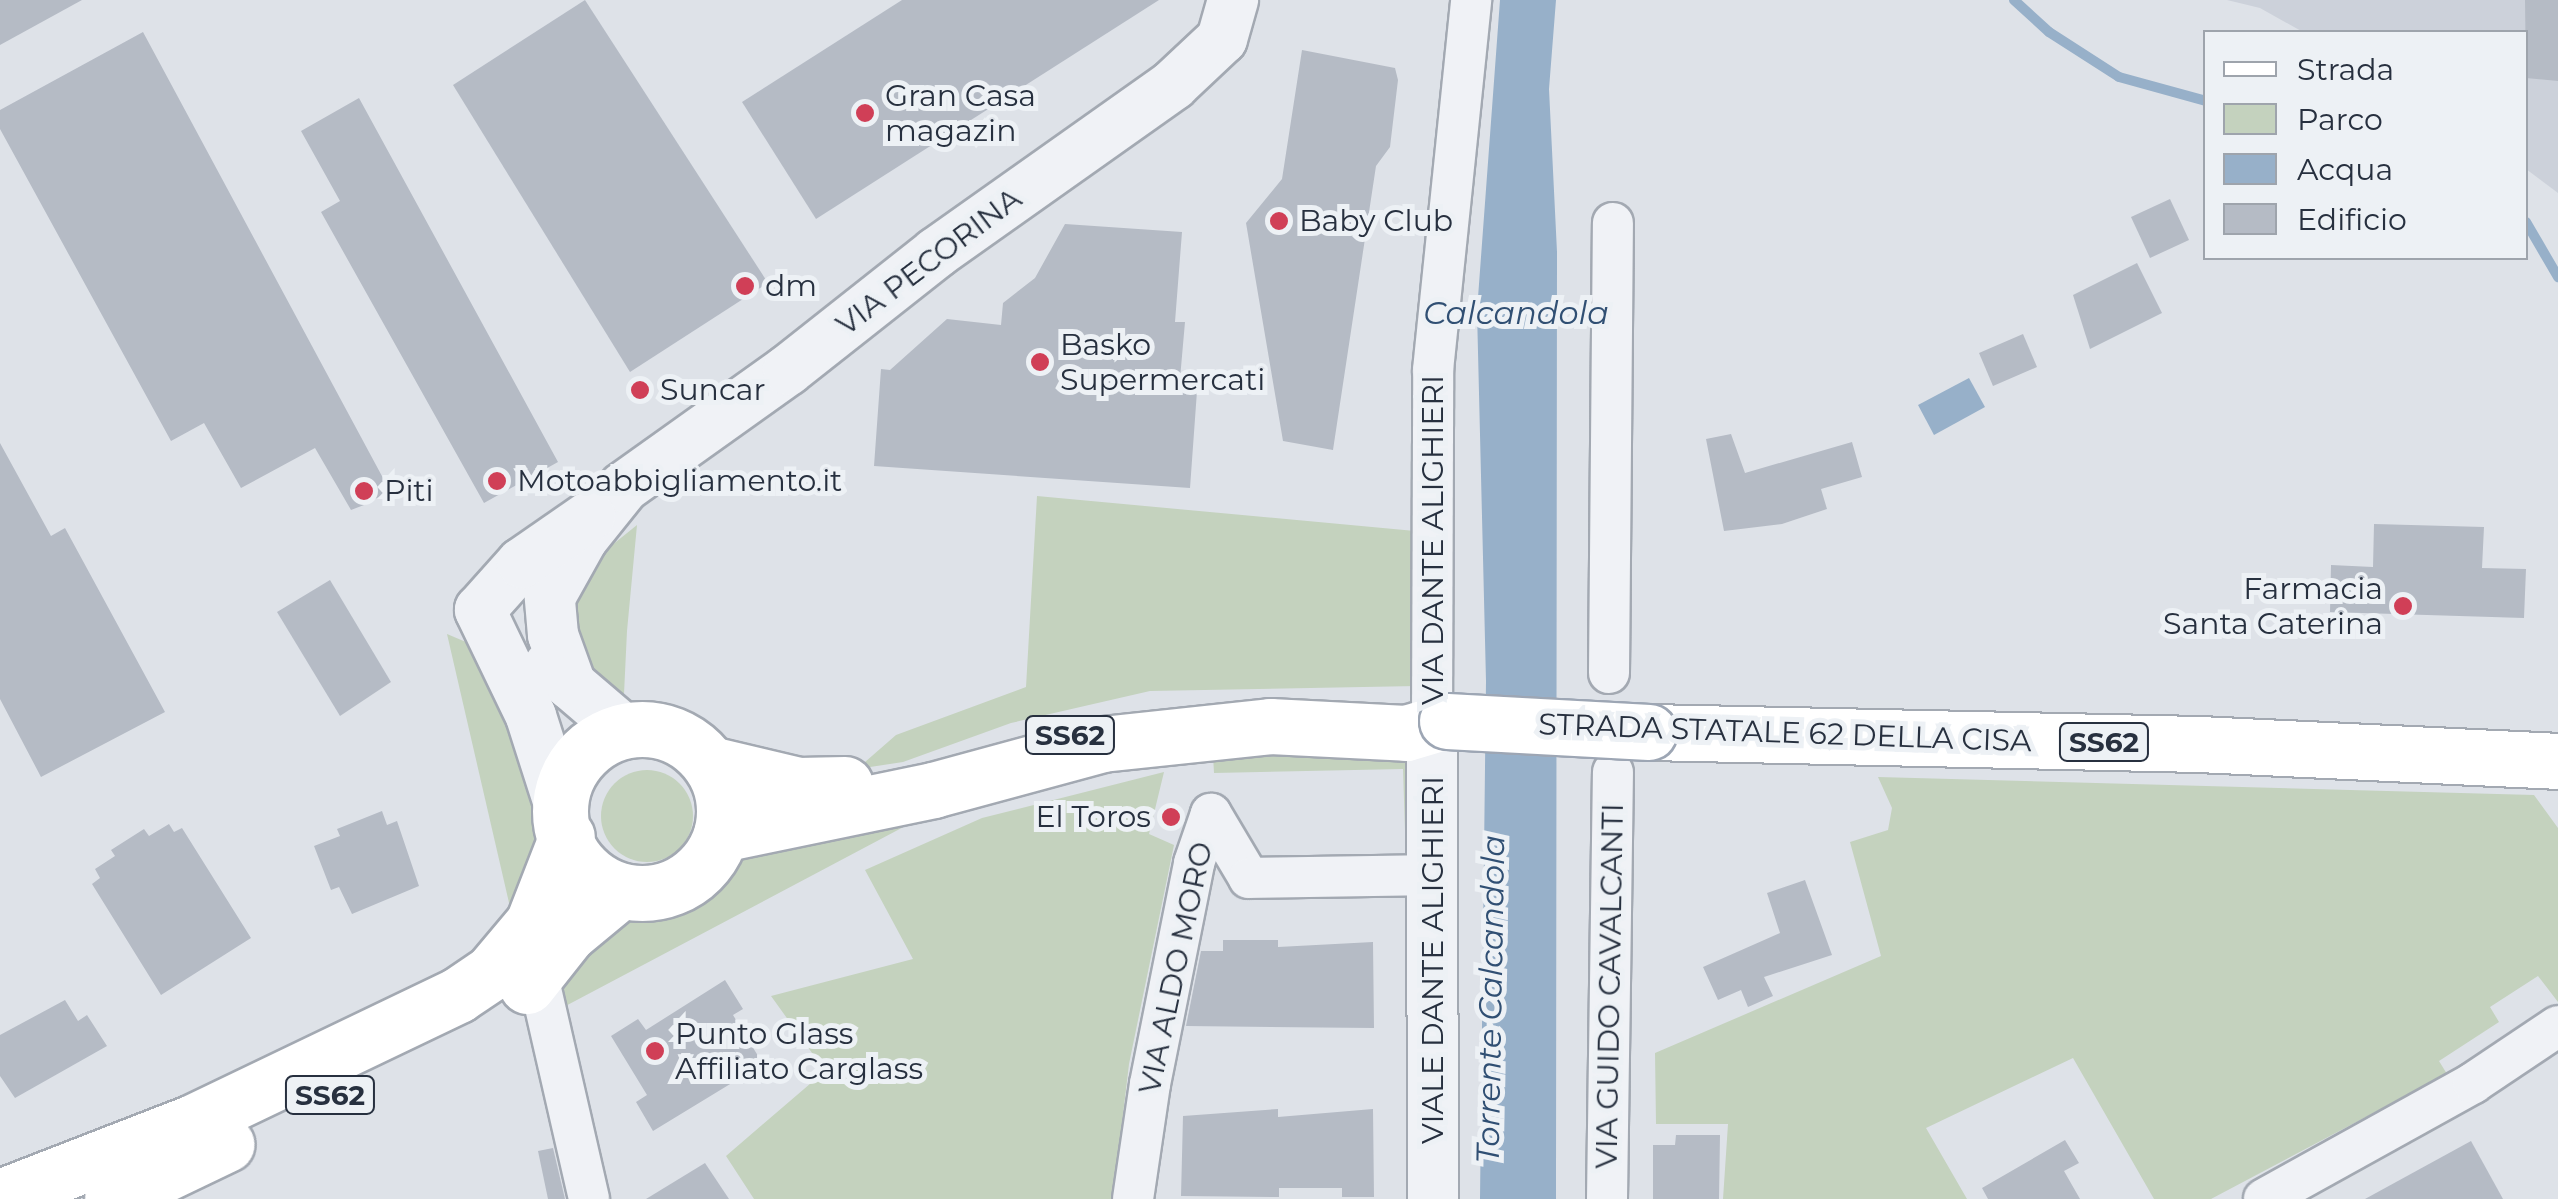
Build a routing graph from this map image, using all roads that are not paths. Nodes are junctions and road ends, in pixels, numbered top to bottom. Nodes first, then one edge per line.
1 (1233, 0) edge
2 (1471, 0) edge
3 (1613, 224) dead end
4 (604, 511) junction
5 (480, 610) junction
6 (1609, 673) dead end
7 (572, 685) junction
8 (1440, 722) junction
9 (624, 730) junction
10 (2558, 761) edge
11 (710, 764) junction
12 (1613, 772) dead end
13 (563, 820) junction
14 (722, 834) junction
15 (1433, 875) junction
16 (620, 892) junction
17 (538, 976) junction
18 (2558, 1026) edge
19 (3, 1190) edge
20 (114, 1199) edge
21 (589, 1199) edge
22 (1133, 1199) edge
23 (1433, 1199) edge
24 (1607, 1199) edge
25 (2264, 1199) edge

1 - 4 street, VIA PECORINA
2 - 8 street, VIA DANTE ALIGHIERI
3 - 6 street
4 - 5 street, VIA PECORINA
4 - 7 street, VIA PECORINA
5 - 7 street, VIA PECORINA
5 - 13 street
7 - 9 street, VIA PECORINA
8 - 10 main road, STRADA STATALE 62 DELLA CISA / SS62, bridge
8 - 11 main road, STRADA STATALE 62 DELLA CISA / SS62
8 - 14 main road, STRADA STATALE 62 DELLA CISA / SS62
8 - 15 street, VIALE DANTE ALIGHIERI
9 - 11 main road, STRADA STATALE 62 DELLA CISA
9 - 13 main road
11 - 14 main road
12 - 24 street, VIA GUIDO CAVALCANTI
13 - 16 main road
13 - 19 main road
14 - 16 main road
15 - 22 street, VIA ALDO MORO
15 - 23 street, VIALE DANTE ALIGHIERI
16 - 17 main road, SS62
17 - 20 main road, SS62
17 - 21 street
18 - 25 street

